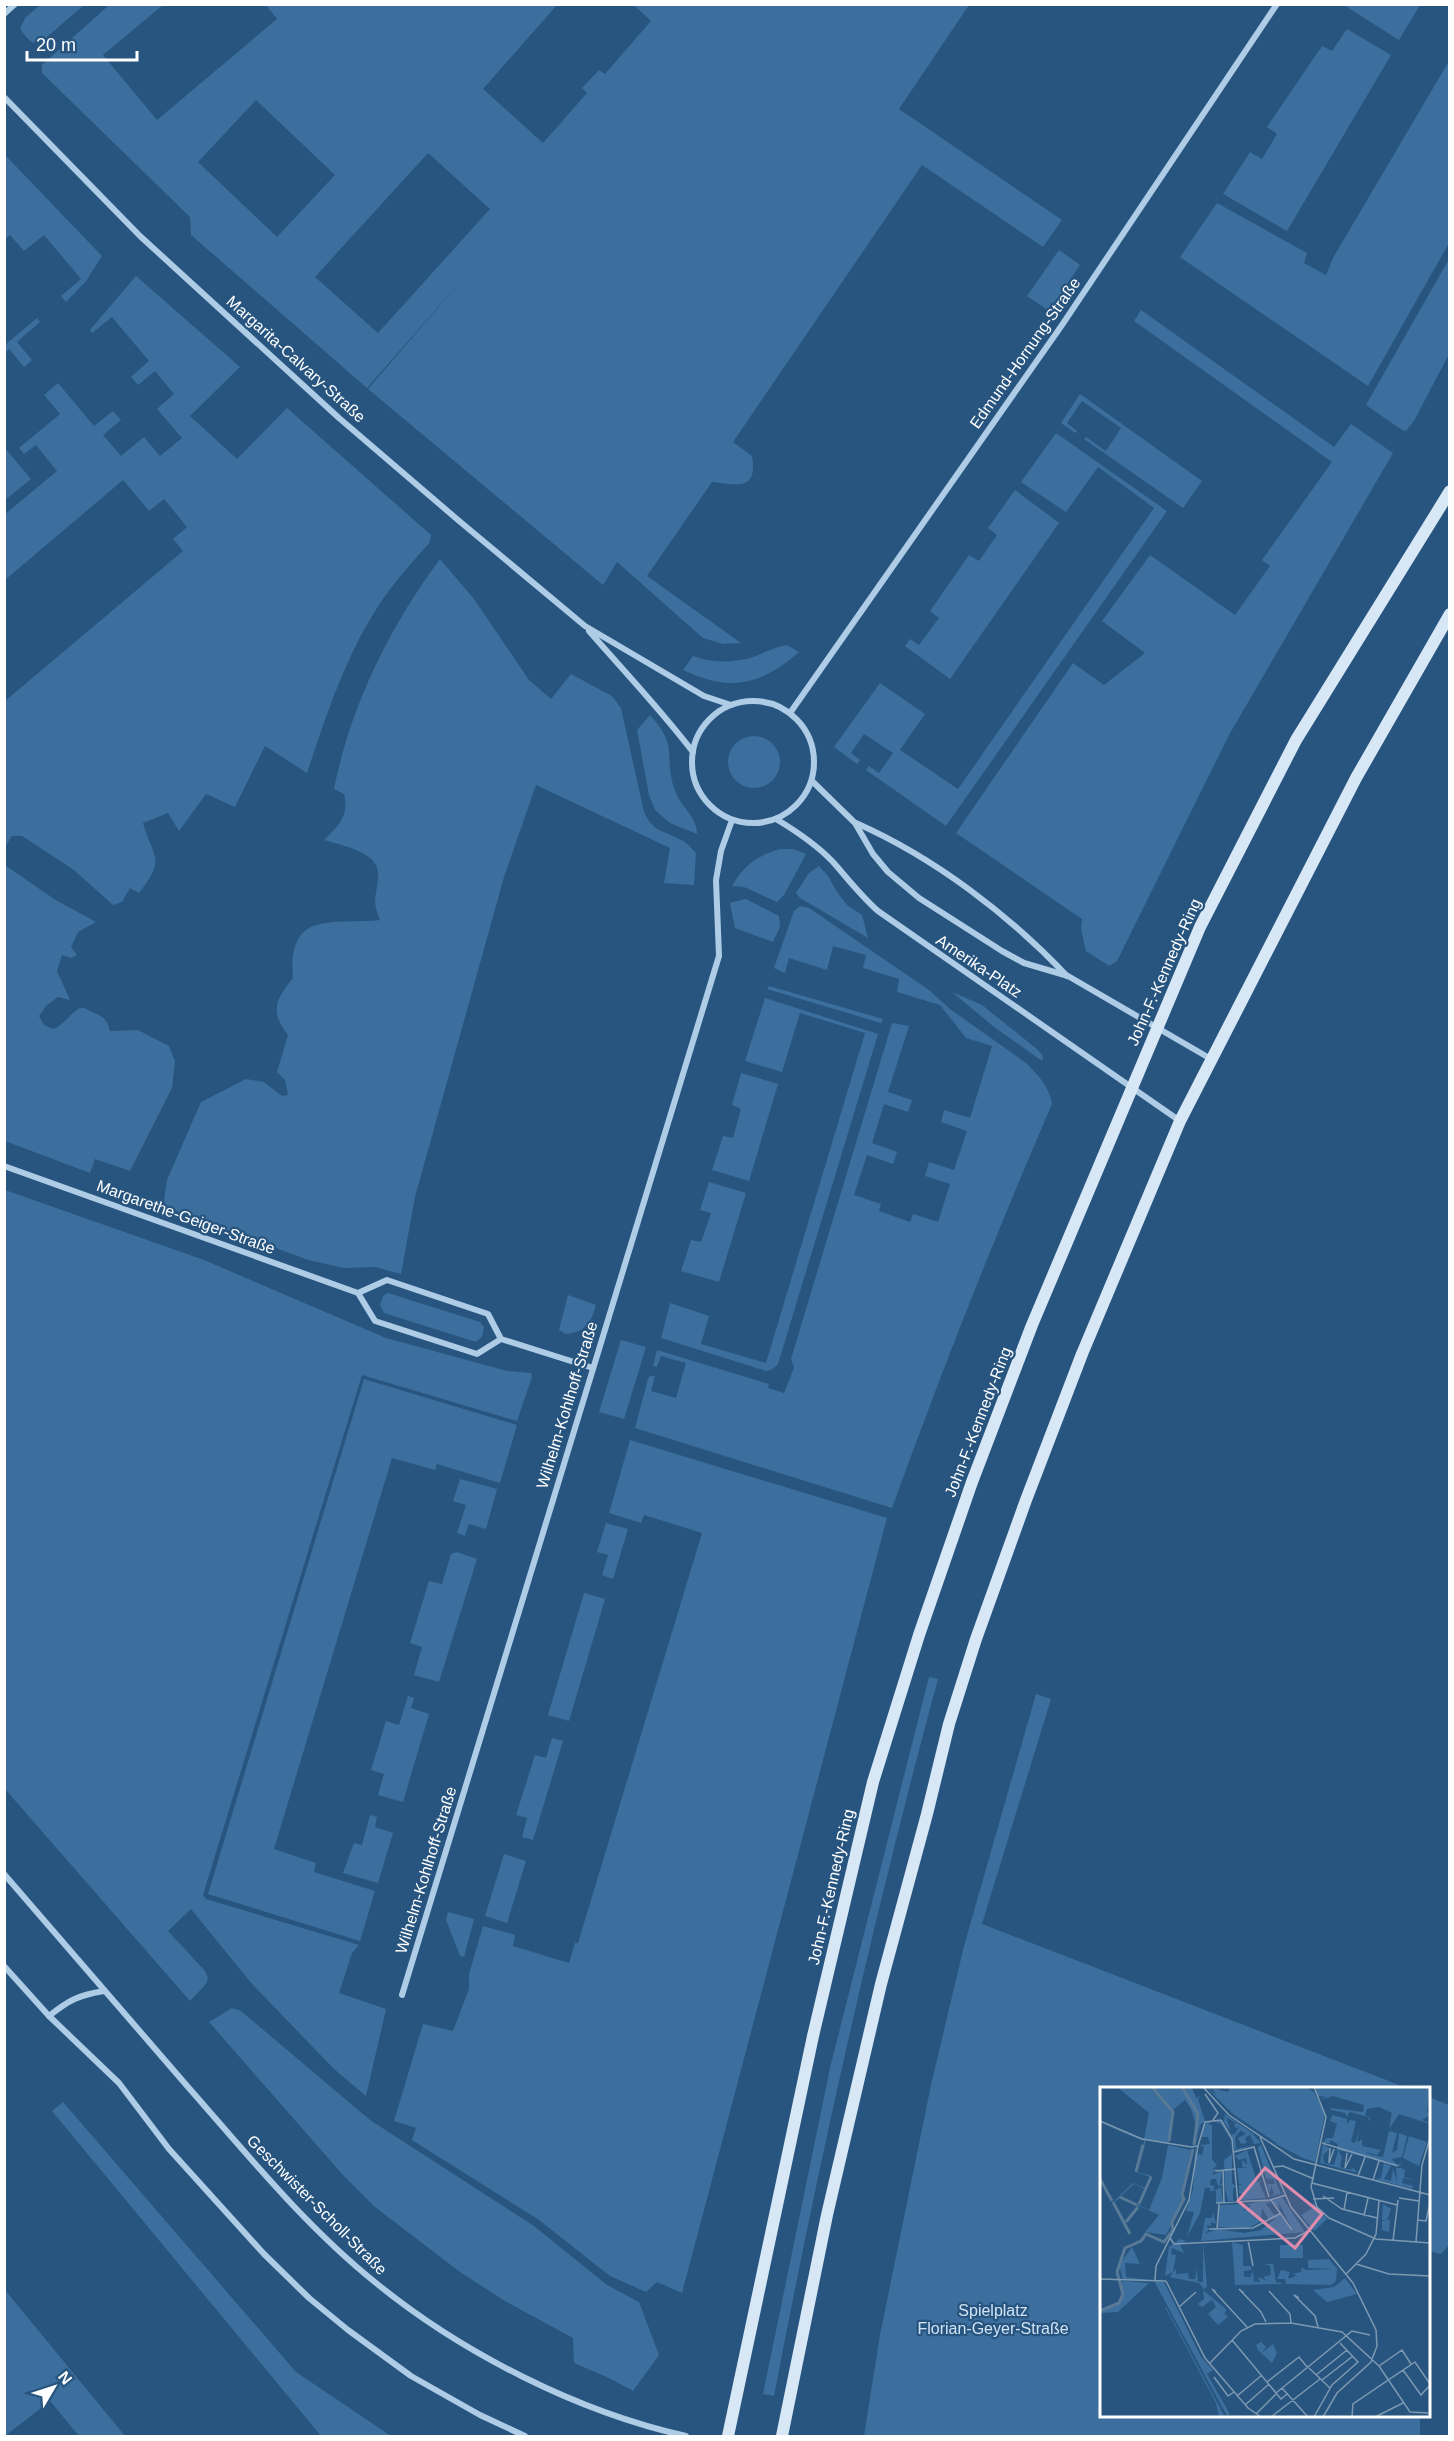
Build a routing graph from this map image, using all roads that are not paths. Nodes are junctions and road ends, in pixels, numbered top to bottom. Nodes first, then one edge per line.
1 (15, 4) edge
2 (1277, 4) edge
3 (4, 14) edge
4 (4, 97) edge
5 (1449, 491) edge
6 (1449, 614) edge
7 (585, 626) junction
8 (731, 705) junction
9 (790, 713) junction
10 (693, 752) junction
11 (812, 781) junction
12 (776, 819) junction
13 (732, 820) junction
14 (855, 823) junction
15 (1068, 976) junction
16 (1157, 1029) junction
17 (1211, 1059) junction
18 (1132, 1087) junction
19 (1180, 1121) junction
20 (4, 1166) edge
21 (358, 1293) junction
22 (501, 1339) junction
23 (593, 1368) junction
24 (4, 1874) edge
25 (4, 1966) edge
26 (104, 1991) junction
27 (402, 1995) dead end
28 (49, 2016) junction
29 (525, 2436) edge
30 (686, 2436) edge
31 (728, 2436) edge
32 (782, 2436) edge

1 - 3 street
2 - 9 street, Edmund-Hornung-Straße
4 - 7 street, Margarita-Calvary-Straße
5 - 16 main road, John-F.-Kennedy-Ring
6 - 17 main road
7 - 8 street
7 - 10 street
8 - 9 street
8 - 10 street
9 - 11 street
10 - 13 street
11 - 12 street
11 - 14 street, Amerika-Platz
12 - 13 street
12 - 18 street, Amerika-Platz
13 - 23 street, Wilhelm-Kohlhoff-Straße
14 - 15 street, Amerika-Platz
14 - 15 street, Amerika-Platz
15 - 16 street, Amerika-Platz
16 - 17 street, Amerika-Platz
16 - 18 main road, John-F.-Kennedy-Ring
17 - 19 main road
18 - 19 street, Amerika-Platz
18 - 31 main road, John-F.-Kennedy-Ring
19 - 32 main road
20 - 21 street, Margarethe-Geiger-Straße
21 - 22 street
21 - 22 street
22 - 23 street
23 - 27 street, Wilhelm-Kohlhoff-Straße
24 - 26 street, Geschwister-Scholl-Straße
25 - 28 street
26 - 28 street
26 - 30 street, Geschwister-Scholl-Straße
28 - 29 street

